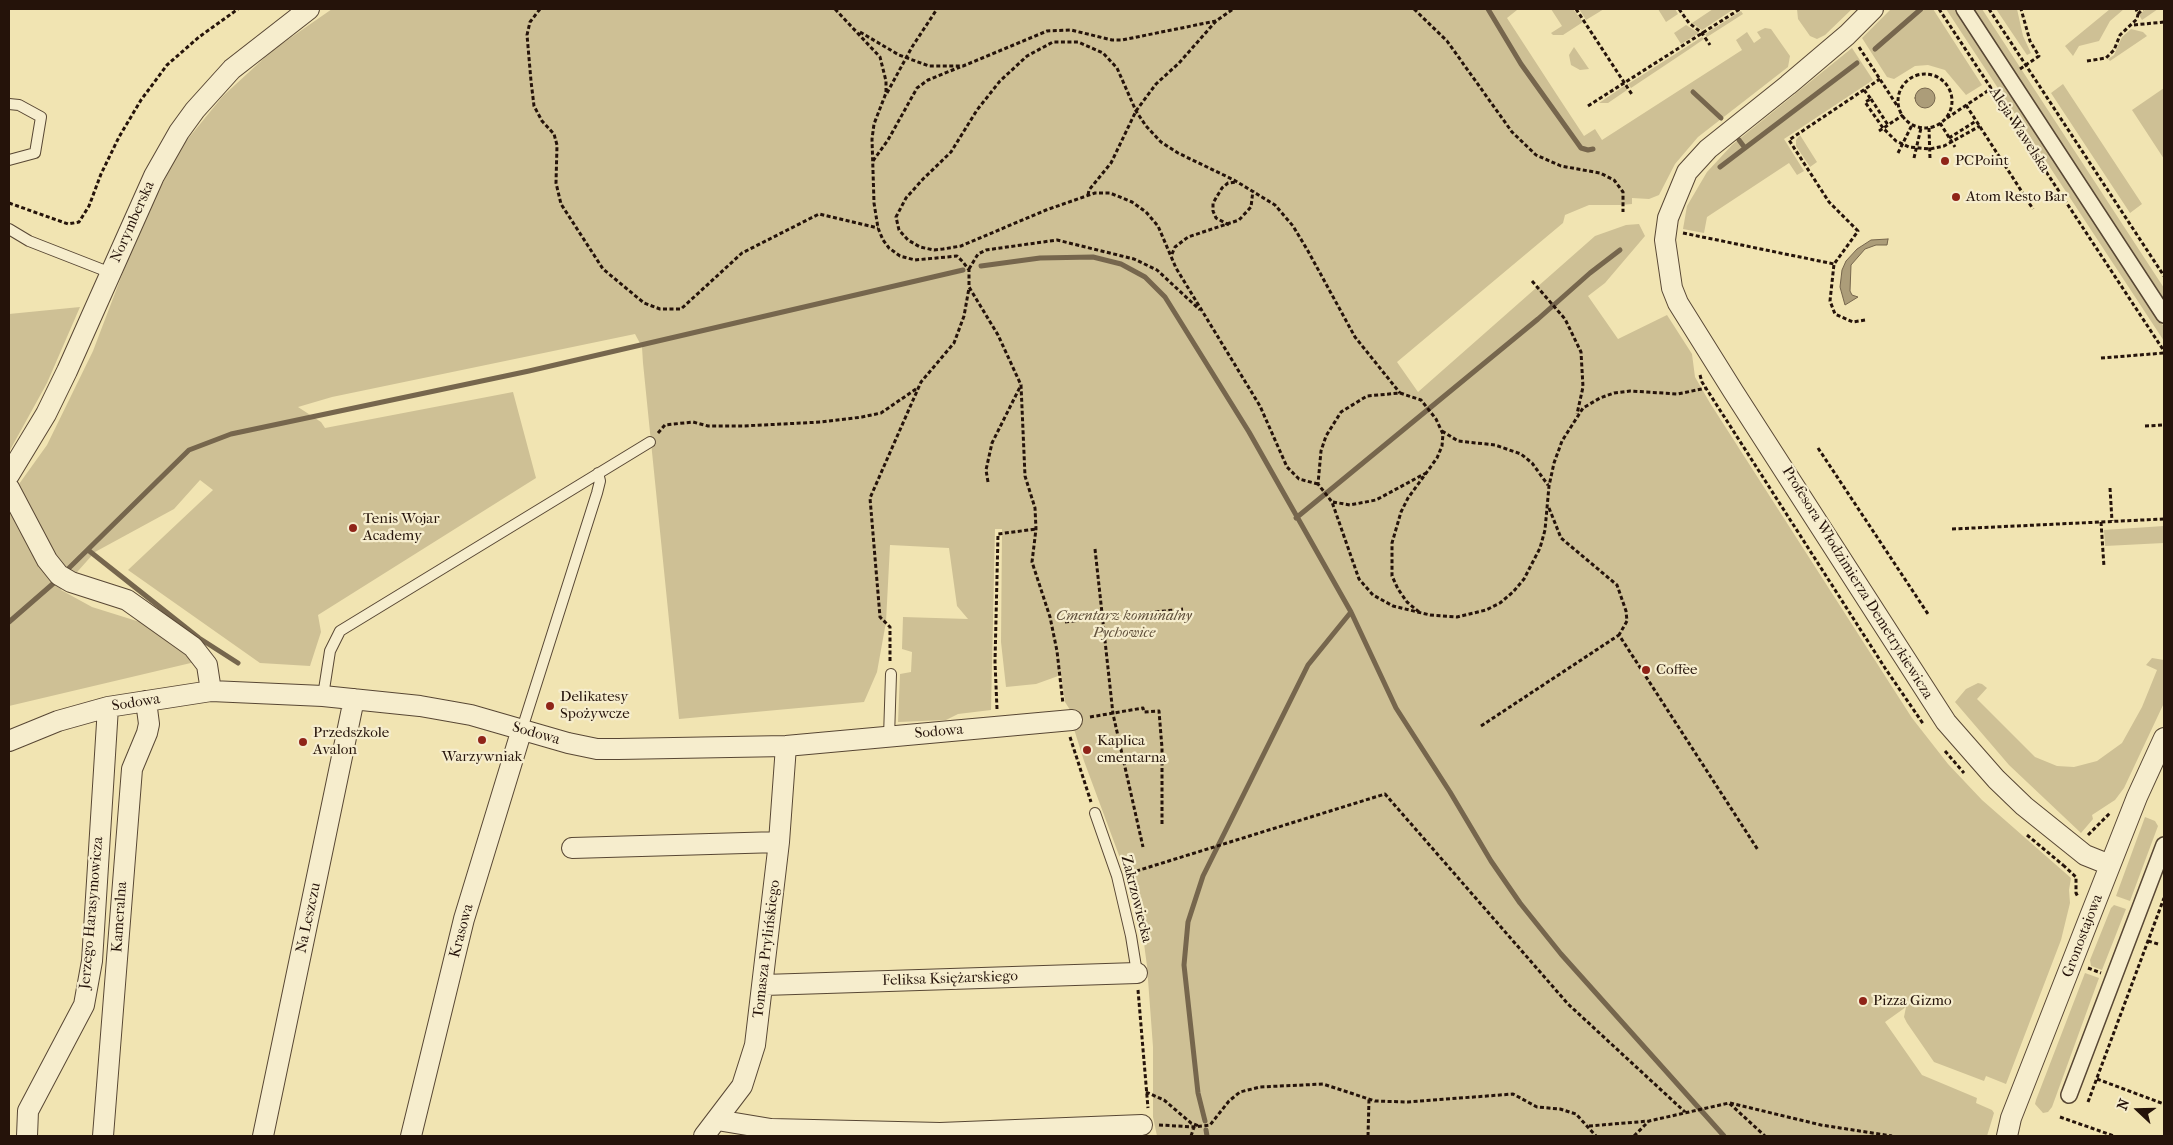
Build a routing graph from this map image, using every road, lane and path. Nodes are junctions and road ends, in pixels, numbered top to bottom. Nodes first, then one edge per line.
1 (238, 9) edge
2 (310, 9) edge
3 (540, 9) edge
4 (835, 9) edge
5 (938, 9) edge
6 (1233, 9) edge
7 (1414, 9) edge
8 (1576, 9) edge
9 (1679, 9) edge
10 (1740, 9) edge
11 (1873, 9) edge
12 (1939, 9) edge
13 (1964, 9) edge
14 (1989, 9) edge
15 (2021, 9) edge
16 (2136, 9) edge
17 (2144, 9) edge
18 (2138, 14) junction
19 (1216, 21) junction
20 (2164, 22) edge
21 (2133, 24) junction
22 (857, 31) junction
23 (1702, 33) junction
24 (1847, 35) junction
25 (1710, 45) dead end
26 (906, 58) junction
27 (2087, 61) dead end
28 (2026, 65) junction
29 (963, 66) junction
30 (2008, 76) junction
31 (1880, 79) junction
32 (1625, 83) junction
33 (1991, 88) junction
34 (1864, 90) junction
35 (886, 93) junction
36 (1633, 96) dead end
37 (1870, 99) junction
38 (9, 104) edge
39 (1966, 105) junction
40 (1588, 106) dead end
41 (1136, 111) junction
42 (1901, 114) junction
43 (1945, 120) junction
44 (1976, 121) junction
45 (1940, 123) junction
46 (1888, 125) junction
47 (1912, 125) junction
48 (1980, 126) junction
49 (1883, 128) junction
50 (1921, 128) junction
51 (1929, 128) junction
52 (1879, 131) dead end
53 (1949, 138) junction
54 (1952, 142) junction
55 (1902, 144) junction
56 (1955, 147) dead end
57 (1916, 149) junction
58 (1930, 149) junction
59 (1898, 153) dead end
60 (1914, 158) dead end
61 (1930, 159) dead end
62 (9, 160) edge
63 (872, 161) junction
64 (1237, 182) junction
65 (1253, 190) junction
66 (1088, 195) junction
67 (9, 203) edge
68 (2033, 209) dead end
69 (1623, 212) dead end
70 (1229, 225) junction
71 (878, 228) junction
72 (9, 229) edge
73 (1679, 233) dead end
74 (1171, 254) junction
75 (1834, 264) junction
76 (968, 270) junction
77 (111, 273) junction
78 (2164, 276) edge
79 (1532, 282) dead end
80 (969, 287) junction
81 (1202, 312) junction
82 (2164, 314) edge
83 (1865, 320) dead end
84 (2164, 352) edge
85 (2101, 358) dead end
86 (1021, 384) junction
87 (919, 387) junction
88 (1706, 388) dead end
89 (1400, 393) junction
90 (1577, 416) junction
91 (2164, 425) edge
92 (2145, 426) dead end
93 (1441, 430) junction
94 (650, 442) joint
95 (1818, 448) dead end
96 (598, 472) junction
97 (1429, 472) junction
98 (9, 475) edge
99 (988, 482) dead end
100 (1318, 484) junction
101 (1549, 486) junction
102 (9, 488) edge
103 (2110, 488) dead end
104 (1332, 502) junction
105 (1549, 508) junction
106 (2164, 519) edge
107 (2112, 521) junction
108 (2101, 522) junction
109 (1036, 529) junction
110 (1952, 529) dead end
111 (1095, 549) dead end
112 (2104, 567) dead end
113 (1183, 609) dead end
114 (1419, 612) junction
115 (1928, 614) dead end
116 (1103, 617) junction
117 (1065, 622) dead end
118 (1619, 635) junction
119 (891, 674) joint
120 (211, 691) junction
121 (323, 696) junction
122 (354, 699) junction
123 (146, 701) junction
124 (108, 707) junction
125 (1113, 714) junction
126 (1068, 721) junction
127 (1481, 726) dead end
128 (998, 727) junction
129 (522, 729) junction
130 (889, 736) junction
131 (2164, 738) edge
132 (9, 740) edge
133 (786, 746) junction
134 (1095, 813) joint
135 (1162, 824) dead end
136 (779, 842) junction
137 (2164, 845) edge
138 (1143, 847) dead end
139 (572, 848) dead end
140 (1758, 850) dead end
141 (2110, 866) junction
142 (1117, 876) junction
143 (2164, 898) edge
144 (2148, 941) junction
145 (2158, 944) dead end
146 (1137, 974) junction
147 (764, 985) junction
148 (2097, 1079) junction
149 (1145, 1091) junction
150 (2069, 1095) dead end
151 (1369, 1100) junction
152 (2088, 1102) dead end
153 (1729, 1103) junction
154 (2164, 1104) edge
155 (1685, 1112) junction
156 (2060, 1117) dead end
157 (717, 1120) junction
158 (1650, 1121) junction
159 (1147, 1122) junction
160 (1194, 1126) junction
161 (1199, 1126) junction
162 (1588, 1126) junction
163 (940, 1134) edge
164 (27, 1136) edge
165 (104, 1136) edge
166 (263, 1136) edge
167 (411, 1136) edge
168 (704, 1136) edge
169 (1191, 1136) edge
170 (1368, 1136) edge
171 (1596, 1136) edge
172 (1634, 1136) edge
173 (1764, 1136) edge
174 (1892, 1136) edge
175 (2007, 1136) edge
176 (2114, 1136) edge

1 - 67 path
2 - 77 street, Norymberska
3 - 71 path
4 - 22 path
5 - 26 path
6 - 19 path
7 - 69 path
8 - 32 path
9 - 23 path
10 - 23 path
11 - 24 street, Profesora Włodzimierza Demetrykiewicza
12 - 33 path, Aleja Wawelska
13 - 30 street, Aleja Wawelska
14 - 28 path
15 - 28 path
16 - 18 path
17 - 18 path
18 - 21 path
19 - 29 path
19 - 41 path
20 - 21 path
21 - 27 path
22 - 26 path
22 - 35 path
23 - 25 path
23 - 32 path
24 - 31 path
24 - 141 street, Profesora Włodzimierza Demetrykiewicza
26 - 29 path
26 - 35 path
28 - 30 path
28 - 78 path
29 - 63 path
30 - 33 path
30 - 82 street, Aleja Wawelska
31 - 34 path
31 - 42 path
32 - 36 path
32 - 40 path
33 - 39 path
33 - 84 path, Aleja Wawelska
34 - 37 path
34 - 75 path
35 - 63 path
37 - 46 path
37 - 49 path
38 - 62 lane
39 - 43 path
39 - 44 path
41 - 64 path
41 - 66 path
41 - 66 path
42 - 43 path
42 - 46 path
42 - 47 path
43 - 45 path
44 - 48 path
44 - 53 path
45 - 51 path
45 - 53 path
46 - 49 path
47 - 50 path
47 - 55 path
48 - 54 path
48 - 68 path
49 - 52 path
49 - 55 path
50 - 51 path
50 - 57 path
51 - 58 path
53 - 54 path
54 - 56 path
54 - 58 path
55 - 57 path
55 - 59 path
57 - 58 path
57 - 60 path
58 - 61 path
63 - 71 path
64 - 65 path
64 - 70 path
65 - 70 path
65 - 89 path
66 - 74 path
70 - 74 path
71 - 76 path
72 - 77 lane
73 - 75 path
74 - 81 path
75 - 83 path
76 - 80 path
76 - 81 path
77 - 98 street, Norymberska
79 - 90 path
80 - 86 path
80 - 87 path
81 - 100 path
84 - 85 path
86 - 99 path
86 - 109 path
87 - 94 path
87 - 119 path
88 - 90 path
89 - 93 path
89 - 100 path
90 - 101 path
91 - 92 path
93 - 97 path
93 - 101 path
94 - 96 lane
95 - 115 path
96 - 121 lane
96 - 129 lane
97 - 104 path
97 - 114 path
100 - 104 path
101 - 105 path
102 - 120 street
103 - 107 path
104 - 114 path
105 - 114 path
105 - 118 path
106 - 107 path
107 - 108 path
108 - 110 path
108 - 112 path
109 - 126 path
109 - 128 path
111 - 116 path
113 - 116 path
116 - 117 path
116 - 125 path
118 - 127 path
118 - 140 path
119 - 130 lane
120 - 121 street, Sodowa
120 - 123 street, Sodowa
121 - 122 street, Sodowa
122 - 129 street, Sodowa
122 - 166 street, Na Leszczu
123 - 124 street, Sodowa
123 - 165 street, Kameralna
124 - 132 street, Sodowa
124 - 164 street, Jerzego Harasymowicza
125 - 126 path
125 - 135 path
125 - 138 path
126 - 128 street, Sodowa
126 - 134 path
128 - 130 street, Sodowa
129 - 133 street, Sodowa
129 - 167 street, Krasowa
130 - 133 street, Sodowa
131 - 141 street, Gronostajowa
133 - 136 street, Tomasza Prylińskiego
134 - 142 lane, Zakrzowiecka
136 - 139 street
136 - 147 street, Tomasza Prylińskiego
137 - 150 street
141 - 175 street, Gronostajowa
142 - 146 lane, Zakrzowiecka
142 - 155 path
143 - 144 path
144 - 145 path
144 - 148 path
146 - 147 street, Feliksa Księżarskiego
146 - 149 path
147 - 157 street, Tomasza Prylińskiego
148 - 152 path
148 - 154 path
149 - 159 path
149 - 161 path
151 - 161 path
151 - 162 path
151 - 170 path
153 - 155 path
153 - 173 path
153 - 174 path
155 - 158 path
156 - 176 path
157 - 163 street
157 - 168 street, Tomasza Prylińskiego
158 - 162 path
158 - 172 path
159 - 160 path
159 - 163 street
160 - 161 path
160 - 169 path
162 - 171 path

